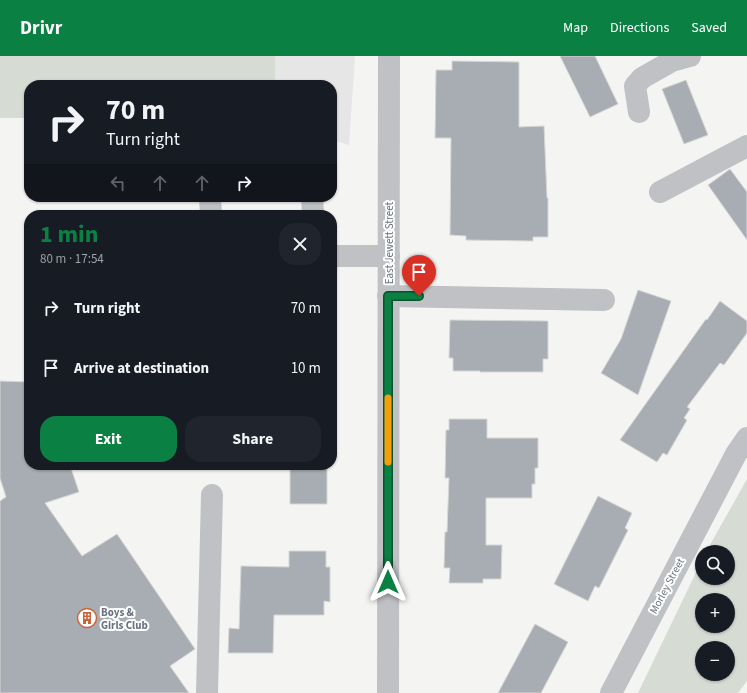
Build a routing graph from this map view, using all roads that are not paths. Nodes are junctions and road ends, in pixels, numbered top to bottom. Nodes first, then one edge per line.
1 (389, 56) edge
2 (690, 56) edge
3 (639, 112) dead end
4 (747, 146) edge
5 (660, 192) dead end
6 (337, 256) edge
7 (389, 256) junction
8 (388, 296) junction
9 (604, 300) dead end
10 (747, 438) edge
11 (212, 495) dead end
12 (207, 693) edge
13 (388, 693) edge
14 (611, 693) edge

1 - 7 street, East Jewett Street
2 - 3 street
4 - 5 street
6 - 7 street
7 - 8 street, East Jewett Street
8 - 9 street
8 - 13 street, East Jewett Street
10 - 14 street, Morley Street
11 - 12 street

